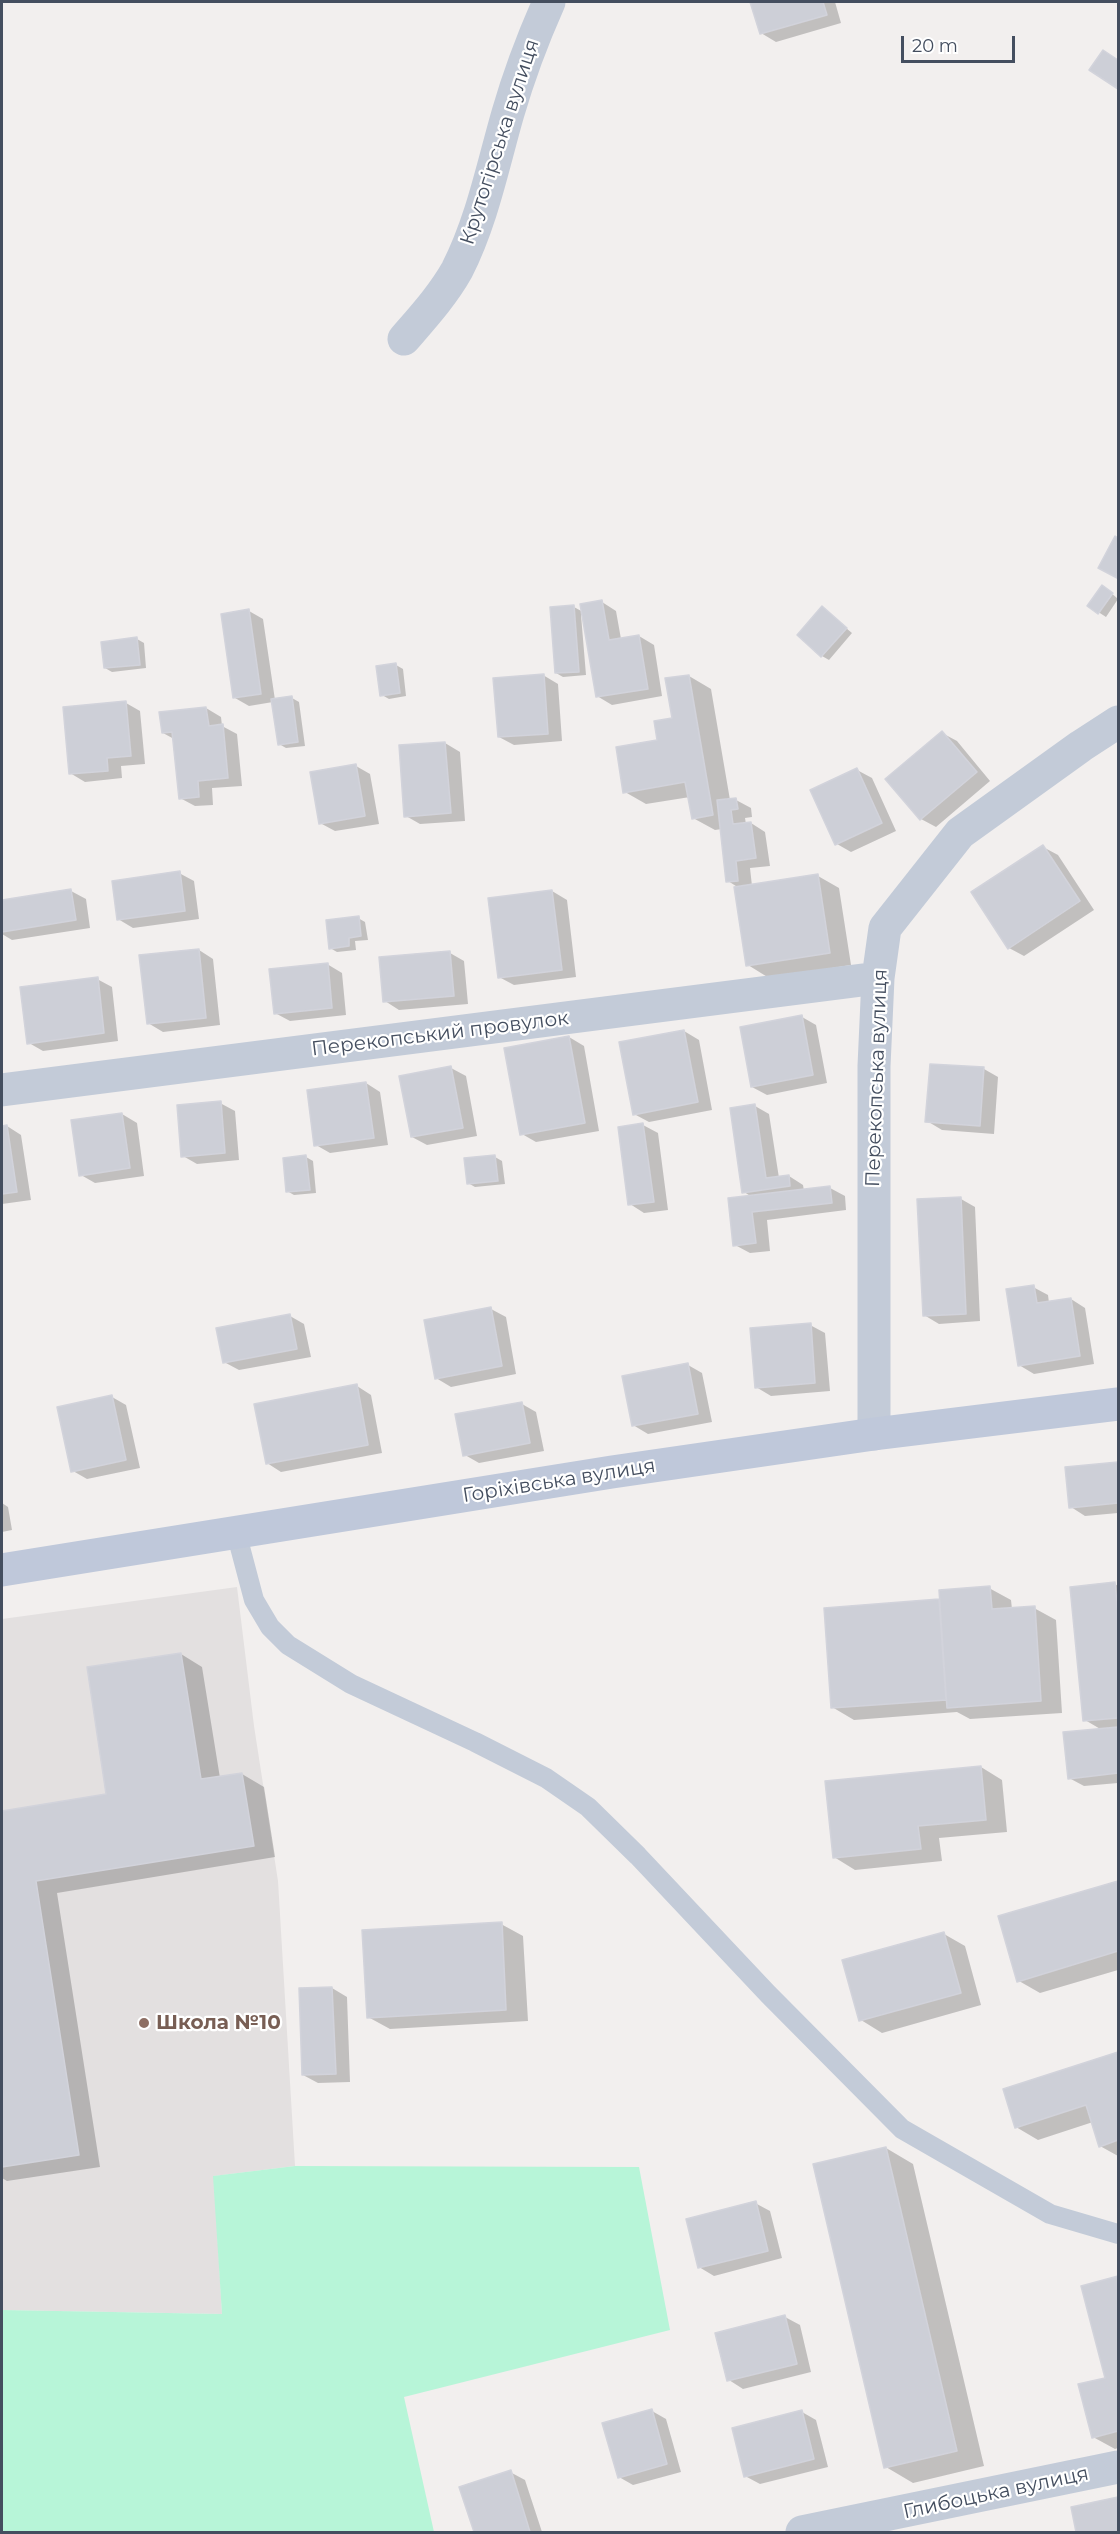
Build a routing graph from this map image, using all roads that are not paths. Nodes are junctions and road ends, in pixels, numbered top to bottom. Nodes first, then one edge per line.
1 (549, 2) edge
2 (404, 339) dead end
3 (1119, 722) edge
4 (878, 978) junction
5 (2, 1090) edge
6 (1119, 1404) edge
7 (874, 1434) junction
8 (236, 1532) junction
9 (2, 1570) edge
10 (1119, 2234) edge
11 (1119, 2467) edge
12 (802, 2532) edge

1 - 2 street, Крутогірська вулиця
3 - 4 street, Перекопська вулиця
4 - 5 street, Перекопський провулок
4 - 7 street, Перекопська вулиця
6 - 7 street, Горіхівська вулиця
7 - 8 street, Горіхівська вулиця
8 - 9 street, Горіхівська вулиця
8 - 10 lane
11 - 12 street, Глибоцька вулиця

